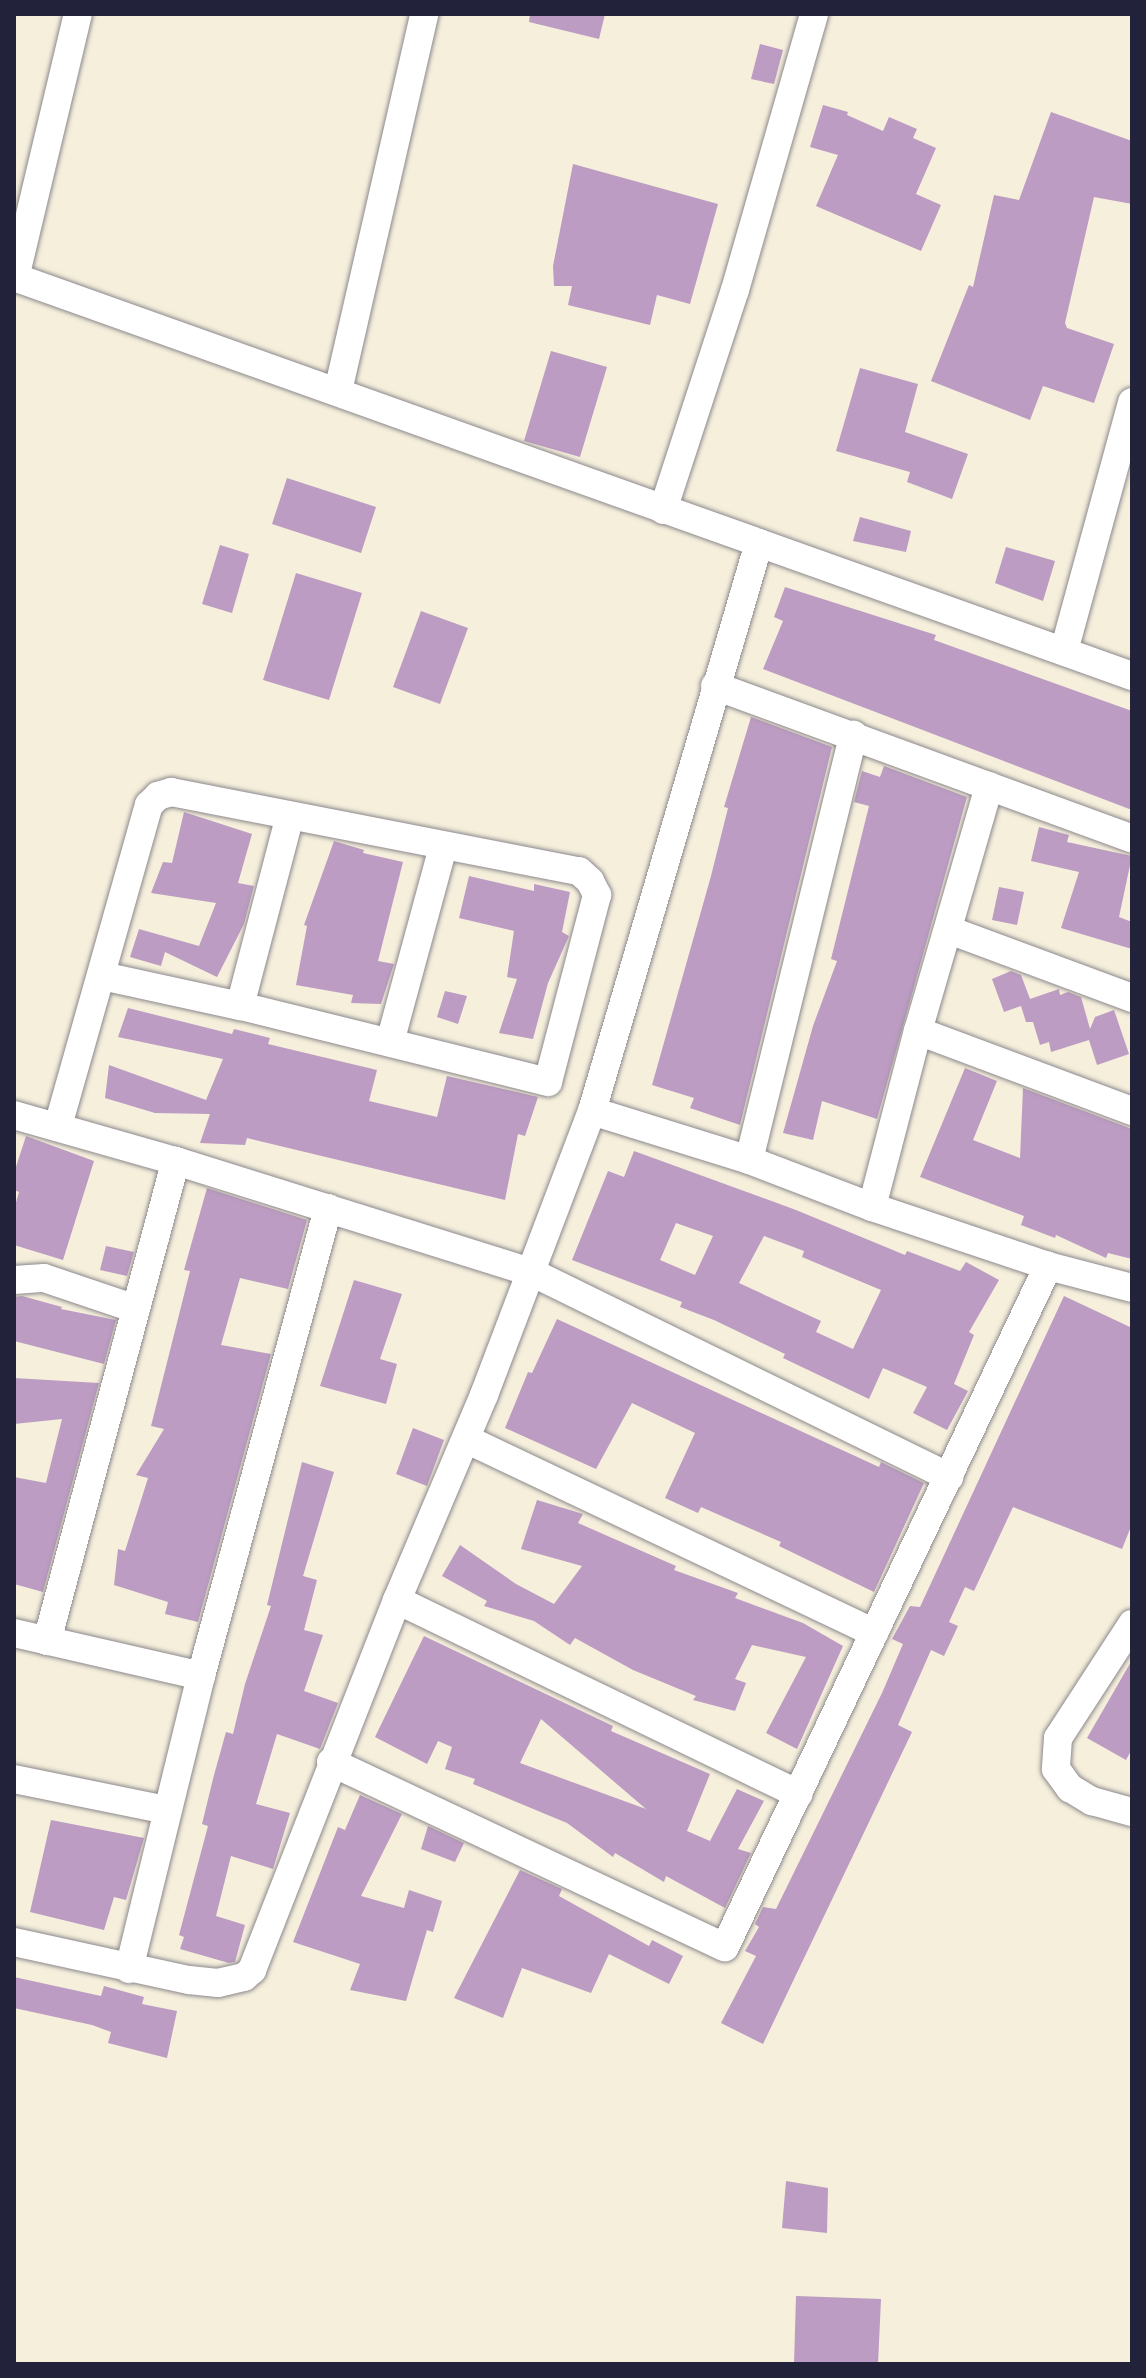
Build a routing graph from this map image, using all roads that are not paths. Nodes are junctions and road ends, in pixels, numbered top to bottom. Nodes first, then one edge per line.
1 (78, 14) edge
2 (424, 14) edge
3 (814, 14) edge
4 (14, 278) edge
5 (338, 391) junction
6 (1132, 402) edge
7 (663, 510) junction
8 (759, 543) junction
9 (1064, 651) junction
10 (1132, 676) edge
11 (715, 686) junction
12 (853, 735) junction
13 (989, 786) junction
14 (290, 816) junction
15 (1132, 839) edge
16 (443, 847) junction
17 (949, 930) junction
18 (102, 976) junction
19 (1132, 998) edge
20 (240, 1006) junction
21 (918, 1031) junction
22 (390, 1042) junction
23 (592, 1111) junction
24 (1132, 1111) edge
25 (14, 1115) edge
26 (58, 1126) junction
27 (749, 1160) junction
28 (176, 1161) junction
29 (872, 1207) junction
30 (328, 1208) junction
31 (1048, 1266) junction
32 (531, 1272) junction
33 (14, 1280) edge
34 (1132, 1288) edge
35 (136, 1309) junction
36 (466, 1439) junction
37 (950, 1477) junction
38 (397, 1600) junction
39 (1132, 1624) edge
40 (14, 1633) edge
41 (874, 1633) junction
42 (47, 1641) junction
43 (201, 1676) junction
44 (331, 1762) junction
45 (14, 1779) edge
46 (799, 1794) junction
47 (167, 1810) junction
48 (1132, 1812) edge
49 (14, 1942) edge
50 (129, 1969) junction

1 - 4 street
2 - 5 street
3 - 7 street
4 - 5 street
5 - 7 street
6 - 9 street
7 - 8 street
8 - 9 street
8 - 11 street
9 - 10 street
11 - 12 street
11 - 23 street
12 - 13 street
12 - 27 street
13 - 15 street
13 - 17 street
14 - 16 street
14 - 18 street
14 - 20 street
16 - 22 street
16 - 22 street
17 - 19 street
17 - 21 street
18 - 20 street
18 - 26 street
20 - 22 street
21 - 24 street
21 - 29 street
23 - 27 street
23 - 32 street
25 - 26 street
26 - 28 street
27 - 29 street
28 - 30 street
28 - 35 street
29 - 31 street
30 - 32 street
30 - 43 street
31 - 34 street
31 - 37 street
32 - 36 street
32 - 37 street
33 - 35 street
35 - 42 street
36 - 38 street
36 - 41 street
37 - 41 street
38 - 44 street
38 - 46 street
39 - 48 street
40 - 42 street
41 - 46 street
42 - 43 street
43 - 47 street
44 - 46 street
44 - 50 street
45 - 47 street
47 - 50 street
49 - 50 street

